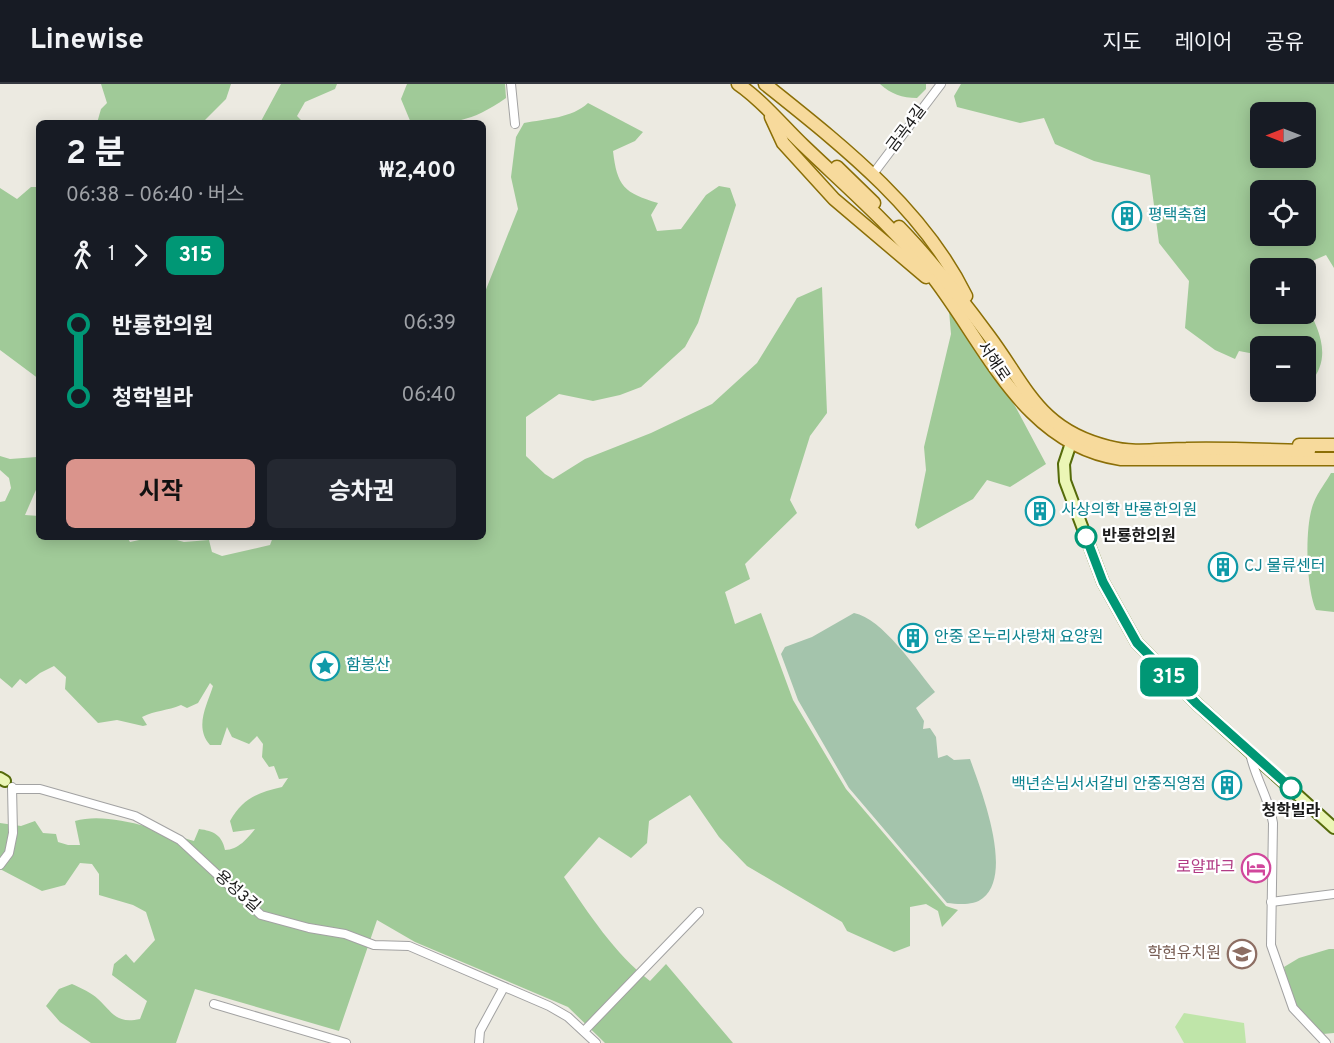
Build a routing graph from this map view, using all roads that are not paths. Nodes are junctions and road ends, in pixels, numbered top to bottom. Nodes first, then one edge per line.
1 (511, 84) edge
2 (738, 84) edge
3 (748, 84) edge
4 (765, 84) edge
5 (941, 84) edge
6 (770, 113) junction
7 (515, 124) dead end
8 (873, 174) junction
9 (945, 293) junction
10 (974, 317) junction
11 (1072, 439) junction
12 (1334, 445) edge
13 (1241, 448) junction
14 (1334, 451) edge
15 (1280, 459) junction
16 (1334, 459) edge
17 (1334, 466) edge
18 (1250, 753) junction
19 (7, 783) edge
20 (1334, 828) edge
21 (0, 865) edge
22 (1334, 894) edge
23 (1271, 902) junction
24 (699, 912) dead end
25 (504, 987) junction
26 (214, 1004) dead end
27 (584, 1031) junction
28 (346, 1043) edge
29 (479, 1043) edge
30 (596, 1043) edge
31 (1326, 1043) edge

1 - 7 street
2 - 6 main road, 서해로
3 - 10 main road, 서해로
4 - 8 main road
5 - 8 street, 금곡4길
6 - 9 main road, 서해로
6 - 9 main road
8 - 10 main road
9 - 11 main road, 서해로
10 - 11 main road, 서해로
11 - 13 main road, 서해로
11 - 15 main road, 서해로
11 - 18 main road
12 - 13 main road
13 - 14 main road, 서해로
15 - 16 main road, 서해로
15 - 17 main road
18 - 20 main road
18 - 23 street
19 - 21 street
19 - 25 street, 용성3길
22 - 23 street
23 - 31 street
24 - 27 street
25 - 27 street, 용성3길
25 - 29 street
26 - 28 street
27 - 30 street, 용성3길

